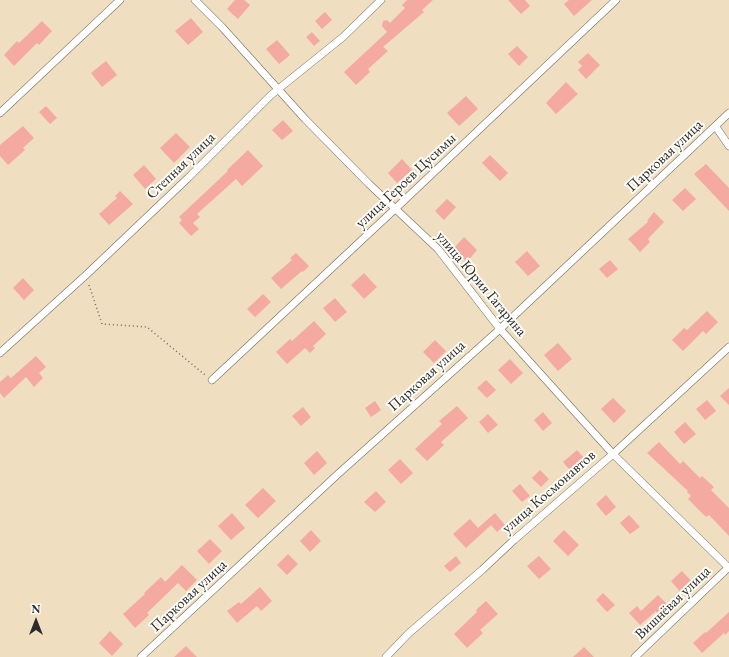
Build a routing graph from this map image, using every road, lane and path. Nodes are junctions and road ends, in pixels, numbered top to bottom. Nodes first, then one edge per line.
1 (120, 0) edge
2 (195, 0) edge
3 (381, 0) edge
4 (616, 0) edge
5 (278, 91) junction
6 (0, 113) edge
7 (729, 113) edge
8 (716, 127) junction
9 (729, 146) edge
10 (395, 209) junction
11 (86, 275) junction
12 (500, 329) junction
13 (729, 347) edge
14 (0, 353) edge
15 (212, 380) joint
16 (613, 454) junction
17 (729, 568) edge
18 (141, 657) edge
19 (386, 657) edge
20 (635, 657) edge

1 - 6 street
2 - 5 street, улица Юрия Гагарина
3 - 5 street, Степная улица
4 - 10 street, улица Героев Цусимы
5 - 10 street, улица Юрия Гагарина
5 - 11 street, Степная улица
7 - 8 street, Парковая улица
8 - 9 street
8 - 12 street, Парковая улица
10 - 12 street, улица Юрия Гагарина
10 - 15 street, улица Героев Цусимы
11 - 14 street, Степная улица
11 - 15 path
12 - 16 street, улица Юрия Гагарина
12 - 18 street, Парковая улица
13 - 16 street, улица Космонавтов
16 - 17 street, улица Юрия Гагарина
16 - 19 street, улица Космонавтов
17 - 20 street, Вишнёвая улица

